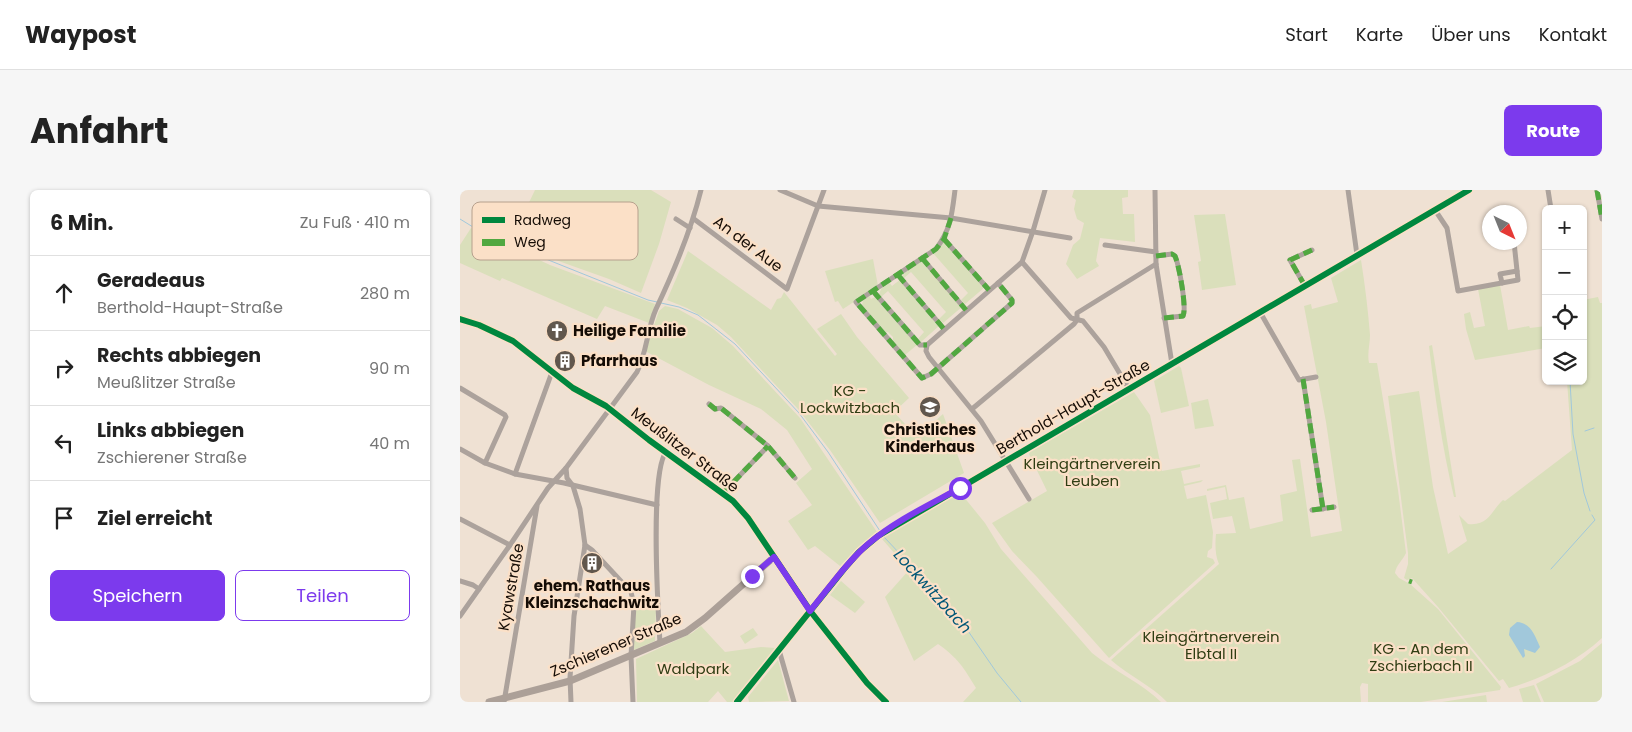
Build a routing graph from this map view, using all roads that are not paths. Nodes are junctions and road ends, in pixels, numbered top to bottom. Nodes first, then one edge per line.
1 (700, 190) edge
2 (780, 190) edge
3 (824, 190) edge
4 (955, 190) edge
5 (1045, 190) edge
6 (1155, 190) edge
7 (1348, 190) edge
8 (1469, 190) edge
9 (1548, 190) edge
10 (1597, 190) edge
11 (1550, 205) edge
12 (818, 206) junction
13 (1435, 210) junction
14 (951, 218) junction
15 (676, 219) dead end
16 (694, 219) junction
17 (1602, 220) edge
18 (690, 228) junction
19 (1033, 231) junction
20 (1070, 238) dead end
21 (944, 239) junction
22 (1105, 245) dead end
23 (1312, 250) dead end
24 (1515, 250) edge
25 (1156, 254) junction
26 (1357, 255) junction
27 (922, 258) junction
28 (1022, 262) junction
29 (1156, 264) junction
30 (1517, 271) junction
31 (898, 275) junction
32 (998, 283) junction
33 (1502, 283) junction
34 (1305, 286) junction
35 (989, 290) junction
36 (873, 291) junction
37 (966, 310) junction
38 (1260, 312) junction
39 (1164, 318) junction
40 (460, 319) edge
41 (1077, 320) junction
42 (944, 329) junction
43 (927, 345) junction
44 (1172, 364) junction
45 (938, 368) junction
46 (552, 372) junction
47 (1316, 376) dead end
48 (1303, 379) junction
49 (460, 388) edge
50 (1129, 389) junction
51 (709, 404) dead end
52 (610, 409) junction
53 (972, 409) junction
54 (768, 446) junction
55 (460, 448) edge
56 (666, 452) junction
57 (1006, 461) junction
58 (485, 463) junction
59 (566, 468) junction
60 (515, 474) junction
61 (795, 478) dead end
62 (553, 482) junction
63 (573, 486) junction
64 (723, 493) junction
65 (1029, 499) dead end
66 (536, 505) junction
67 (657, 505) junction
68 (1334, 507) dead end
69 (1323, 508) junction
70 (1312, 510) dead end
71 (460, 519) edge
72 (510, 545) junction
73 (584, 545) junction
74 (774, 557) junction
75 (460, 581) edge
76 (479, 589) junction
77 (634, 605) junction
78 (658, 605) junction
79 (810, 611) junction
80 (460, 616) edge
81 (660, 643) junction
82 (779, 650) junction
83 (631, 656) junction
84 (570, 681) junction
85 (504, 700) edge
86 (741, 700) edge
87 (489, 702) edge
88 (571, 702) edge
89 (633, 702) edge
90 (794, 702) edge
91 (886, 702) edge

1 - 16 street, Kyawstraße
2 - 12 street
3 - 12 street
4 - 14 street
5 - 19 street
6 - 25 street
7 - 26 street
8 - 13 street, Berthold-Haupt-Straße
9 - 11 street
10 - 17 street
12 - 14 street
12 - 16 street, An der Aue
13 - 26 street, Berthold-Haupt-Straße
13 - 33 street
14 - 19 street
14 - 21 street
15 - 18 street
16 - 18 street, Kyawstraße
18 - 52 street, Kyawstraße
19 - 20 street
19 - 28 street
21 - 27 street
21 - 35 street
22 - 25 street
23 - 34 street
24 - 30 street
25 - 29 street
25 - 39 street
26 - 34 street, Berthold-Haupt-Straße
27 - 31 street
27 - 37 street
28 - 32 street
28 - 41 street
29 - 39 street
29 - 41 street
30 - 33 street
30 - 33 street
31 - 36 street
31 - 42 street
32 - 35 street
32 - 45 street
34 - 38 street, Berthold-Haupt-Straße
35 - 37 street
36 - 43 street
36 - 45 street
37 - 42 street
38 - 44 street, Berthold-Haupt-Straße
38 - 48 street
39 - 44 street
40 - 46 street, Meußlitzer Straße
41 - 50 street
41 - 53 street
42 - 43 street
43 - 45 street
44 - 50 street, Berthold-Haupt-Straße
45 - 53 street
46 - 52 street, Meußlitzer Straße
46 - 60 street
47 - 48 street
48 - 69 street
49 - 58 street
50 - 57 street, Berthold-Haupt-Straße
51 - 54 street
52 - 56 street, Meußlitzer Straße
52 - 59 street, Kyawstraße
53 - 57 street
54 - 61 street
54 - 64 street
55 - 58 street
56 - 64 street, Meußlitzer Straße
56 - 67 street
57 - 65 street
57 - 79 street, Berthold-Haupt-Straße
58 - 60 street
59 - 62 street, Kyawstraße
59 - 63 street
60 - 62 street
62 - 63 street
62 - 66 street, Kyawstraße
63 - 67 street
63 - 73 street
64 - 74 street, Meußlitzer Straße
66 - 72 street
66 - 85 street, Kyawstraße
67 - 78 street
68 - 69 street
69 - 70 street
71 - 72 street
72 - 76 street
73 - 77 street
73 - 84 street
74 - 79 street, Meußlitzer Straße
74 - 81 street, Zschierener Straße
75 - 76 street
76 - 80 street
77 - 78 street
77 - 83 street
78 - 81 street
79 - 82 street, Berthold-Haupt-Straße
79 - 91 street, Meußlitzer Straße
81 - 83 street, Zschierener Straße
82 - 86 street, Berthold-Haupt-Straße
82 - 90 street
83 - 84 street, Zschierener Straße
83 - 89 street
84 - 85 street, Zschierener Straße
84 - 88 street
85 - 87 street, Zschierener Straße

